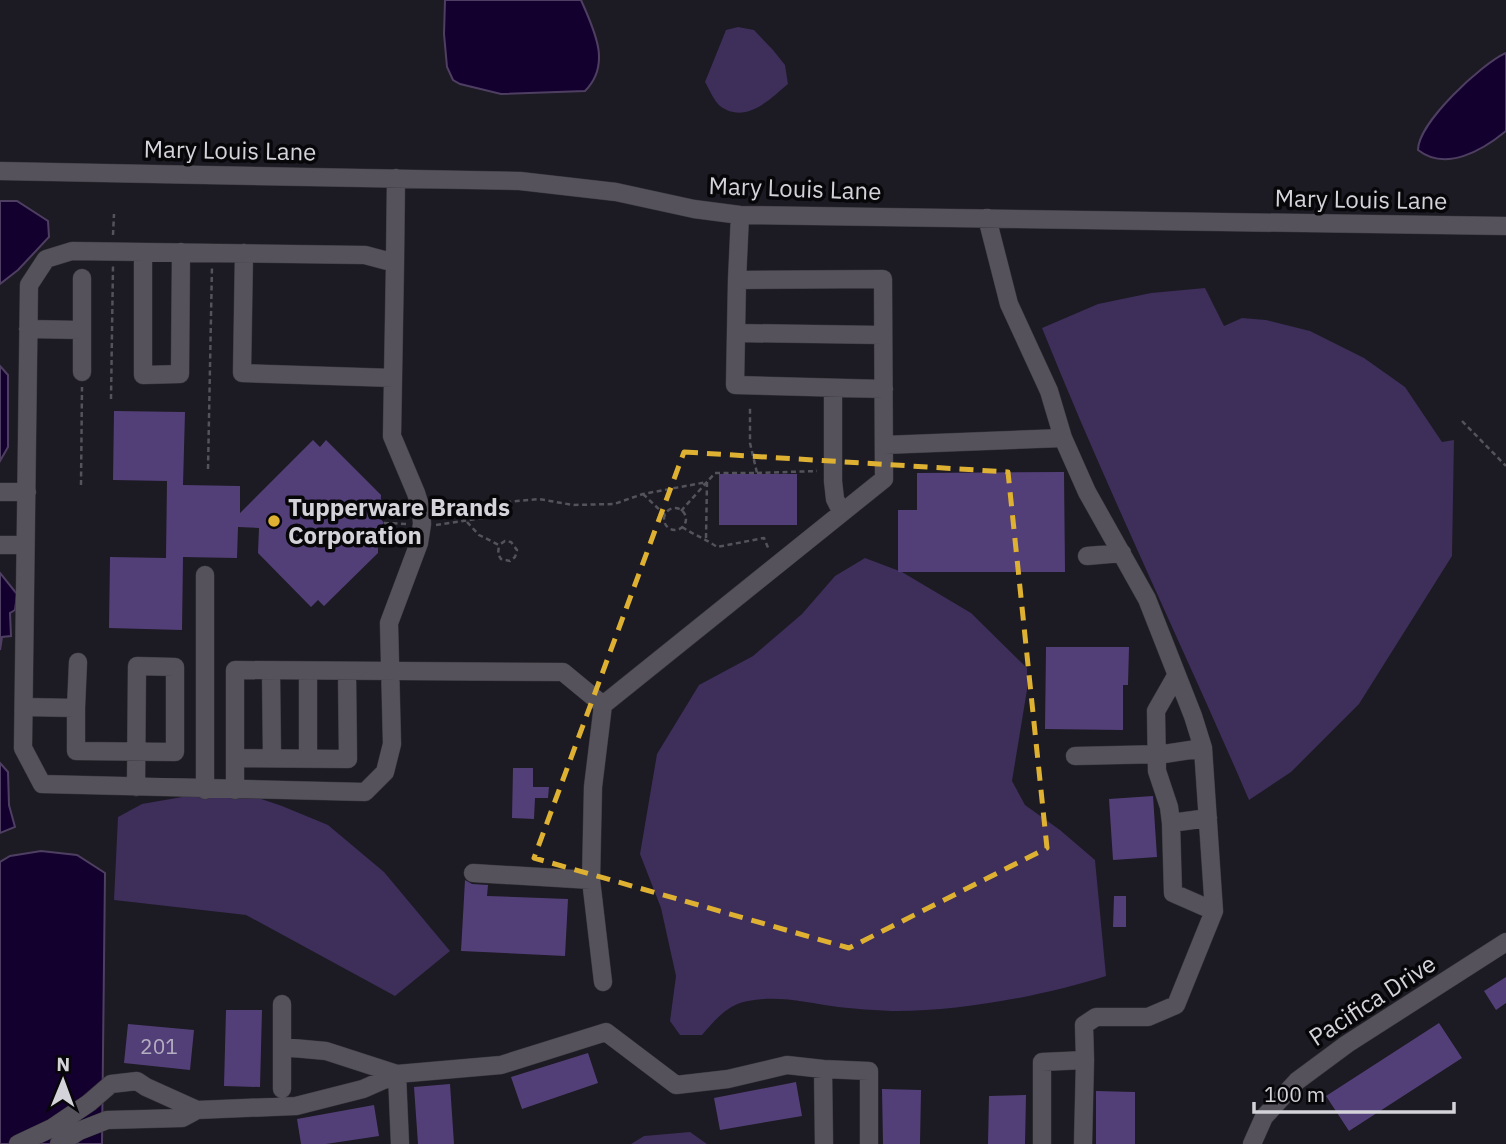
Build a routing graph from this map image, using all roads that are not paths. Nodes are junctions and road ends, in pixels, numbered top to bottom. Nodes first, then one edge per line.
1 (0, 171) edge
2 (396, 178) junction
3 (740, 215) junction
4 (987, 218) junction
5 (1506, 226) edge
6 (143, 252) junction
7 (181, 252) junction
8 (243, 253) junction
9 (395, 263) junction
10 (82, 278) dead end
11 (737, 280) junction
12 (28, 329) junction
13 (82, 330) junction
14 (736, 333) junction
15 (883, 335) junction
16 (82, 372) road end
17 (393, 377) junction
18 (832, 388) junction
19 (884, 389) junction
20 (1063, 438) junction
21 (884, 445) junction
22 (0, 492) edge
23 (27, 492) junction
24 (842, 513) junction
25 (0, 545) edge
26 (25, 545) junction
27 (1122, 553) junction
28 (1087, 556) dead end
29 (205, 575) dead end
30 (78, 662) dead end
31 (271, 671) junction
32 (308, 671) junction
33 (348, 672) junction
34 (390, 673) junction
35 (1175, 676) junction
36 (603, 705) junction
37 (24, 707) junction
38 (76, 708) junction
39 (1203, 748) junction
40 (136, 751) junction
41 (1155, 754) junction
42 (1075, 756) dead end
43 (235, 758) junction
44 (272, 758) junction
45 (308, 759) junction
46 (136, 788) junction
47 (205, 790) junction
48 (235, 790) junction
49 (1208, 818) junction
50 (1171, 823) junction
51 (473, 873) dead end
52 (591, 880) junction
53 (1214, 911) junction
54 (1506, 942) edge
55 (603, 982) dead end
56 (282, 1004) dead end
57 (282, 1047) junction
58 (1085, 1060) junction
59 (823, 1069) junction
60 (397, 1074) junction
61 (149, 1089) junction
62 (282, 1089) dead end
63 (89, 1103) junction
64 (197, 1110) junction
65 (143, 1119) junction
66 (101, 1123) junction
67 (18, 1144) edge
68 (60, 1144) edge
69 (400, 1144) edge
70 (824, 1144) edge
71 (869, 1144) edge
72 (1042, 1144) edge
73 (1083, 1144) edge
74 (1252, 1144) edge

1 - 2 street, Mary Louis Lane
2 - 3 street, Mary Louis Lane
2 - 9 street
3 - 4 street, Mary Louis Lane
3 - 11 street
4 - 5 street, Mary Louis Lane
4 - 20 street
6 - 7 street
6 - 7 street
6 - 12 street
7 - 8 street
8 - 9 street
8 - 17 street
9 - 17 street
10 - 13 street
11 - 14 street
11 - 15 street
12 - 13 street
12 - 23 street
13 - 16 street
14 - 15 street
14 - 18 street
15 - 19 street
17 - 34 street
18 - 19 street
18 - 24 street
19 - 21 street
20 - 21 street
20 - 27 street
21 - 24 street
22 - 23 street
23 - 26 street
24 - 36 street
25 - 26 street
26 - 37 street
27 - 28 street
27 - 35 street
29 - 47 street
30 - 38 street
31 - 32 street
31 - 43 street
31 - 44 street
32 - 33 street
32 - 45 street
33 - 34 street
33 - 45 street
34 - 36 street
34 - 48 street
35 - 39 street
35 - 41 street
36 - 52 street
37 - 38 street
37 - 46 street
38 - 40 street
39 - 41 street
39 - 49 street
40 - 40 street
40 - 46 street
41 - 42 street
41 - 50 street
43 - 44 street
43 - 48 street
44 - 45 street
46 - 47 street
47 - 48 street
49 - 50 street
49 - 53 street
50 - 53 street
51 - 52 street
52 - 55 street
53 - 58 street
54 - 74 street, Pacifica Drive
56 - 57 street
57 - 60 street
57 - 62 street
58 - 72 street
58 - 73 street
59 - 60 street
59 - 70 street
59 - 71 street
60 - 64 street
60 - 69 street
61 - 63 street
61 - 64 street
61 - 65 street
63 - 66 street
63 - 67 street
64 - 65 street
65 - 66 street
66 - 68 street

